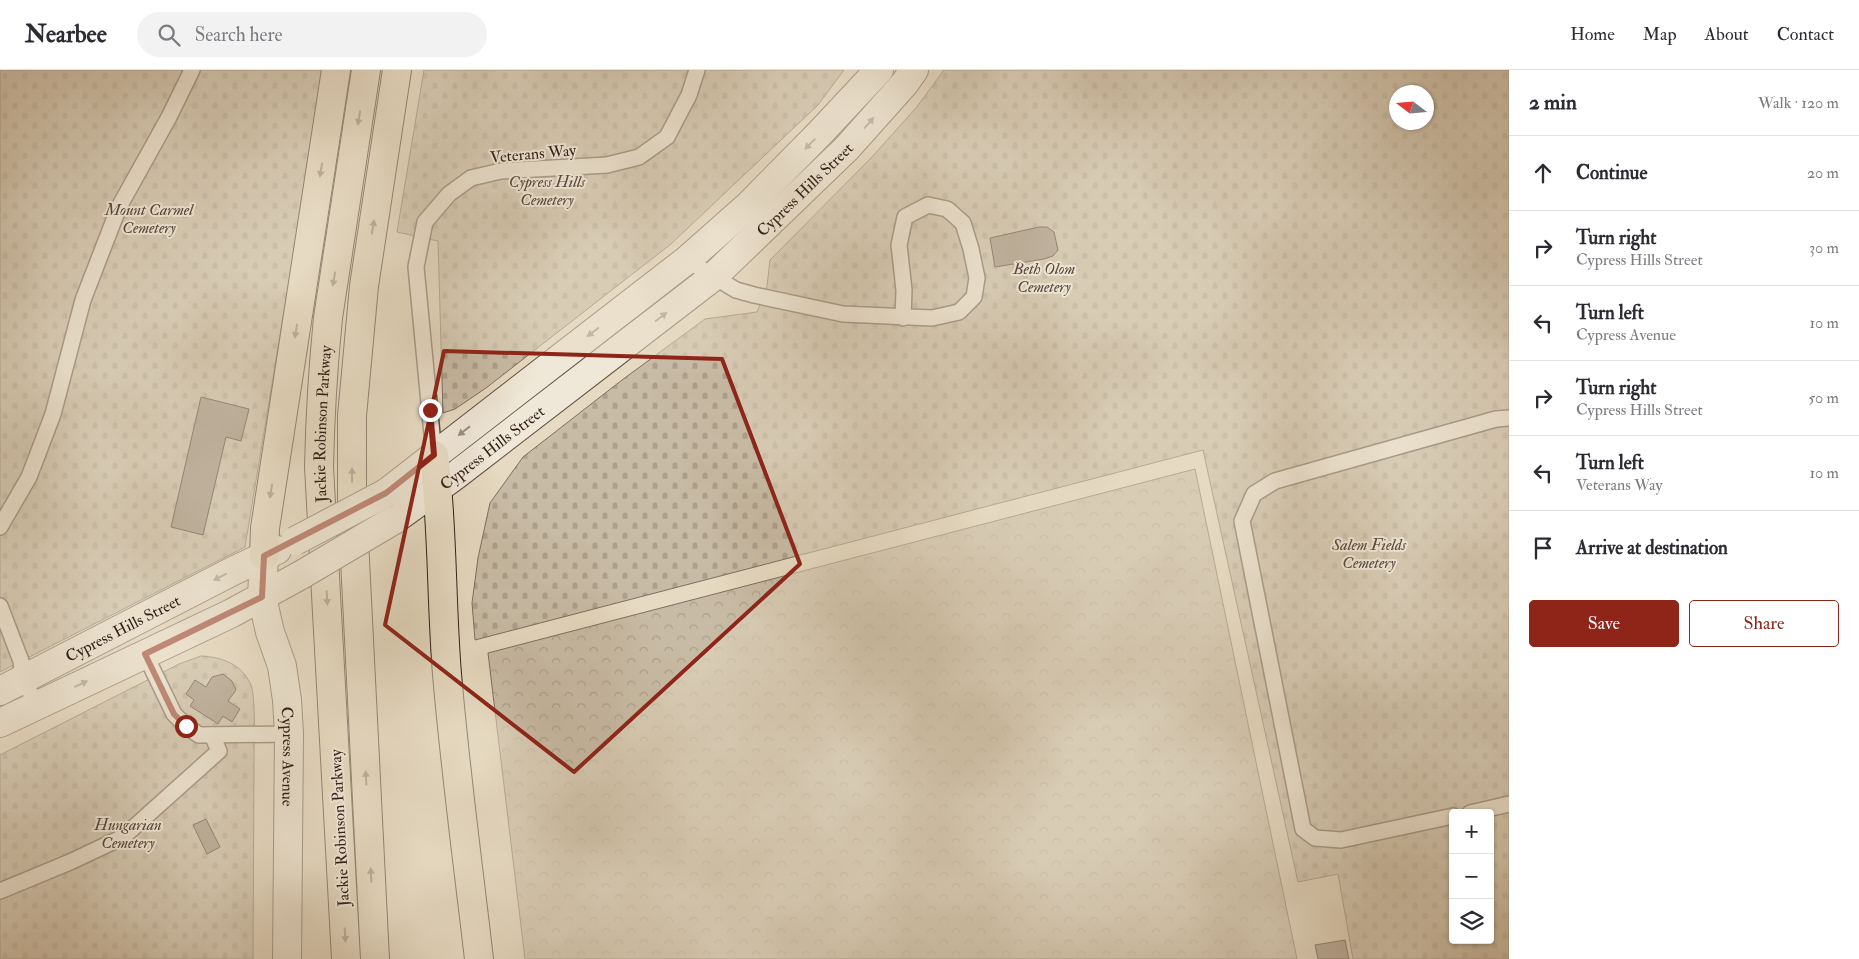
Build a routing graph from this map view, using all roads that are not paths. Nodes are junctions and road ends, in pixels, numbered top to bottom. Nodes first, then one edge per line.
1 (192, 70) edge
2 (336, 70) edge
3 (366, 70) edge
4 (397, 70) edge
5 (697, 70) edge
6 (879, 70) edge
7 (914, 70) edge
8 (688, 260) junction
9 (713, 277) junction
10 (903, 318) junction
11 (1509, 418) edge
12 (434, 455) junction
13 (438, 488) junction
14 (0, 528) edge
15 (264, 556) junction
16 (262, 597) junction
17 (0, 606) edge
18 (145, 654) junction
19 (12, 685) edge
20 (37, 705) junction
21 (0, 723) edge
22 (289, 734) junction
23 (212, 735) junction
24 (1509, 804) edge
25 (1487, 809) edge
26 (1449, 817) edge
27 (0, 891) edge
28 (287, 959) edge
29 (346, 959) edge
30 (375, 959) edge
31 (479, 959) edge

1 - 14 lane
2 -> 15 highway
3 -> 29 highway, Jackie Robinson Parkway
30 -> 4 highway, Jackie Robinson Parkway
5 - 12 lane, Veterans Way
6 -> 8 street, Cypress Hills Street
9 -> 7 street, Cypress Hills Street
8 - 9 lane
8 -> 12 street, Cypress Hills Street
9 - 10 lane
13 -> 9 street, Cypress Hills Street
10 - 10 lane
11 - 26 lane
12 - 13 highway
12 - 15 street, Cypress Hills Street, bridge
13 - 16 street, Cypress Hills Street, bridge
13 - 31 highway
15 - 16 street, Cypress Avenue
15 -> 19 street, Cypress Hills Street
16 - 18 street, Cypress Hills Street
16 - 22 street, Cypress Avenue
17 - 19 lane
20 -> 18 street, Cypress Hills Street
18 - 23 lane
19 - 20 lane
20 - 21 street, Cypress Hills Street
22 - 23 lane
22 - 28 street, Cypress Avenue
23 - 27 lane
24 - 25 lane

